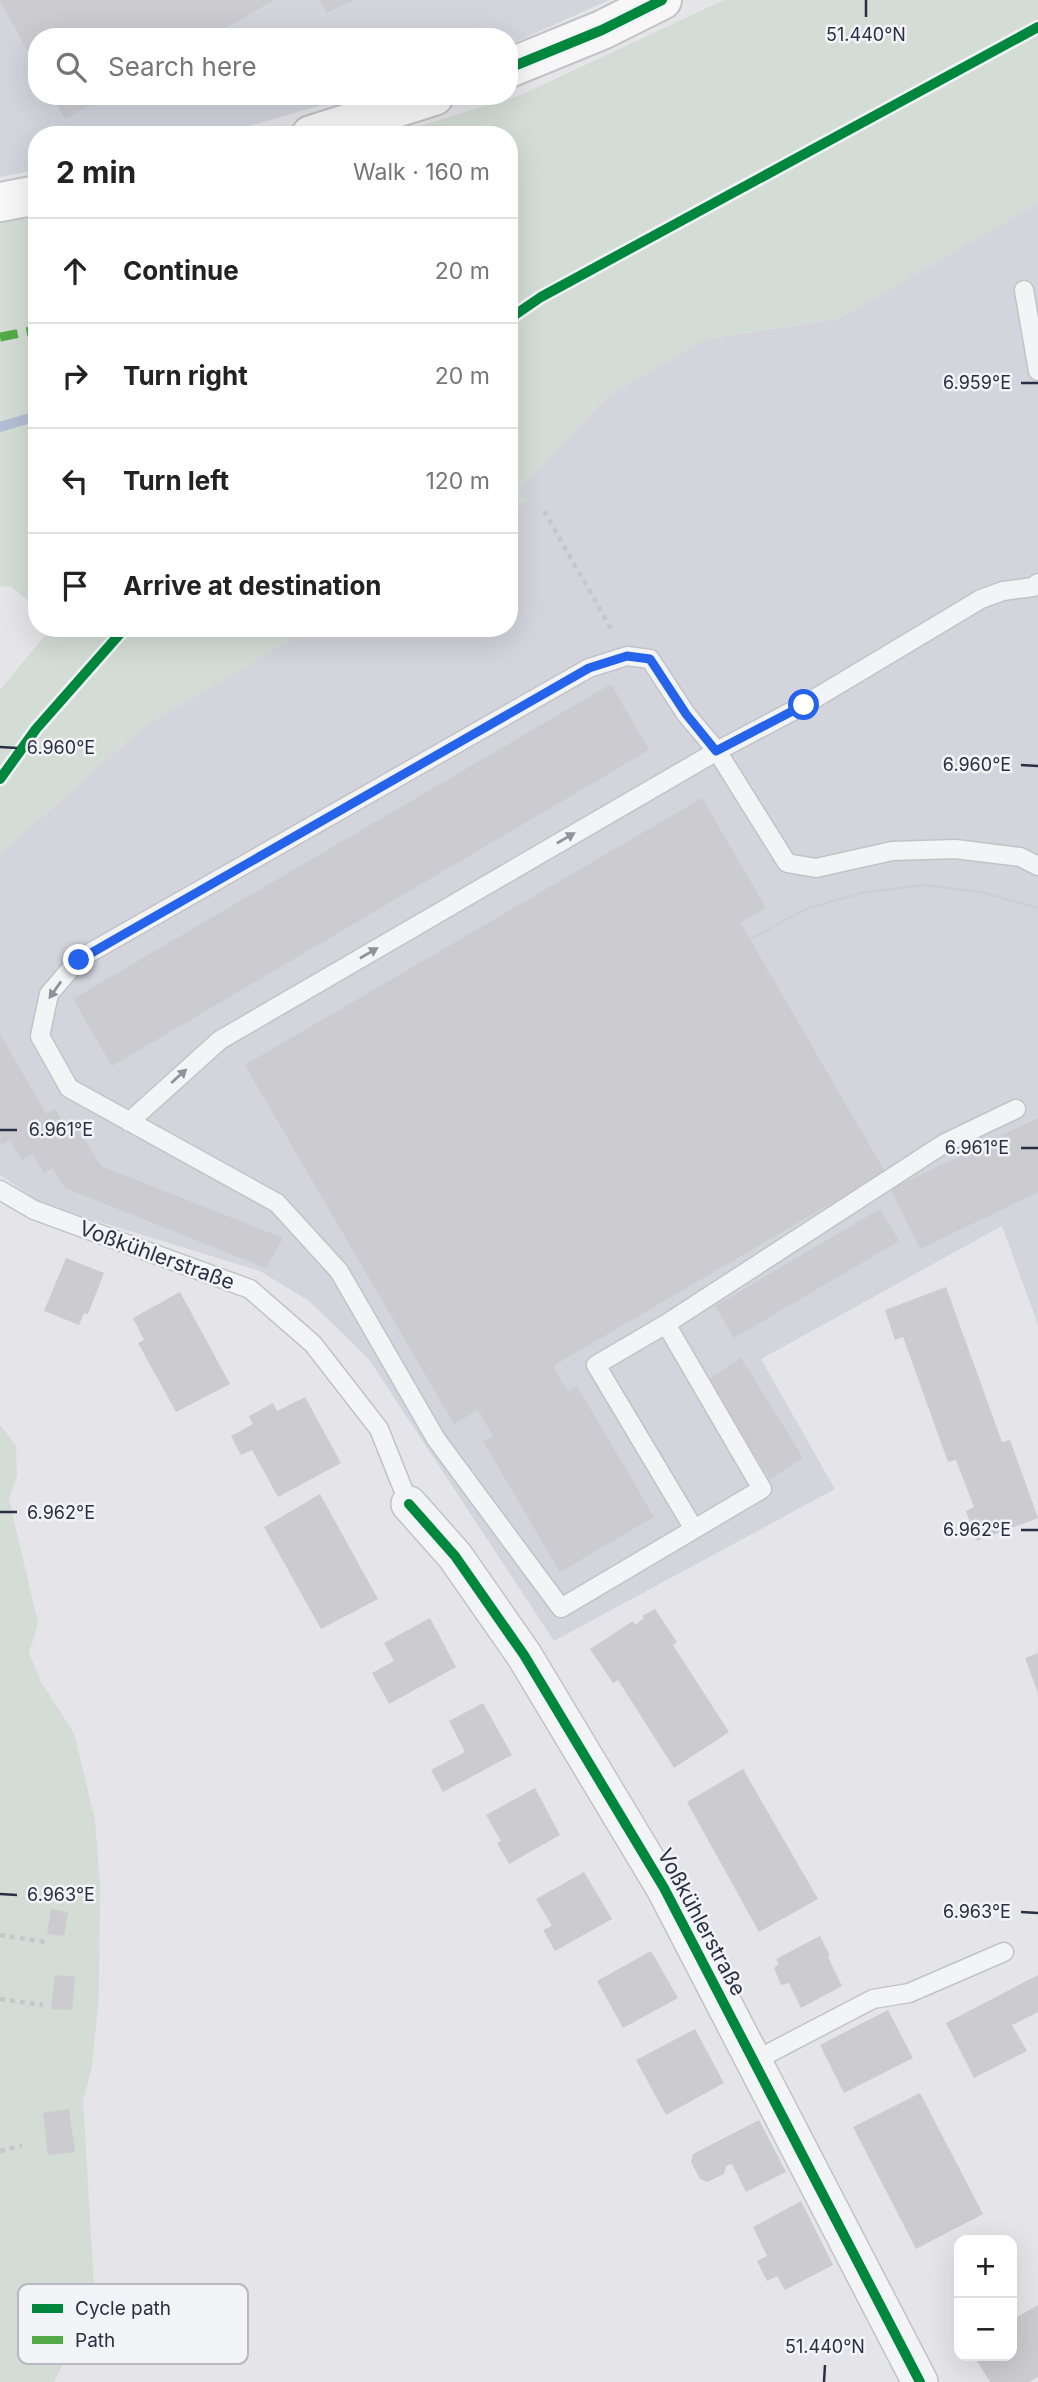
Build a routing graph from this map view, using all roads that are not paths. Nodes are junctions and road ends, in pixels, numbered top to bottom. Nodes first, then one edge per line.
1 (662, 0) edge
2 (518, 64) edge
3 (406, 105) edge
4 (339, 126) edge
5 (28, 197) edge
6 (0, 202) edge
7 (1024, 290) dead end
8 (1038, 371) edge
9 (1038, 583) edge
10 (716, 751) junction
11 (1038, 866) edge
12 (1016, 1109) dead end
13 (129, 1122) junction
14 (0, 1190) edge
15 (666, 1324) junction
16 (409, 1504) joint
17 (694, 1529) junction
18 (1004, 1952) dead end
19 (754, 2061) junction
20 (920, 2382) edge

1 - 2 street
3 - 4 street
5 - 6 street
7 - 8 lane
9 - 10 lane
10 - 11 lane
13 -> 10 lane
10 -> 13 lane
12 - 15 lane
13 - 17 lane
14 - 16 lane, Voßkühlerstraße
15 - 17 lane
15 - 17 lane
16 - 19 street, Voßkühlerstraße
18 - 19 lane
19 - 20 street, Voßkühlerstraße

